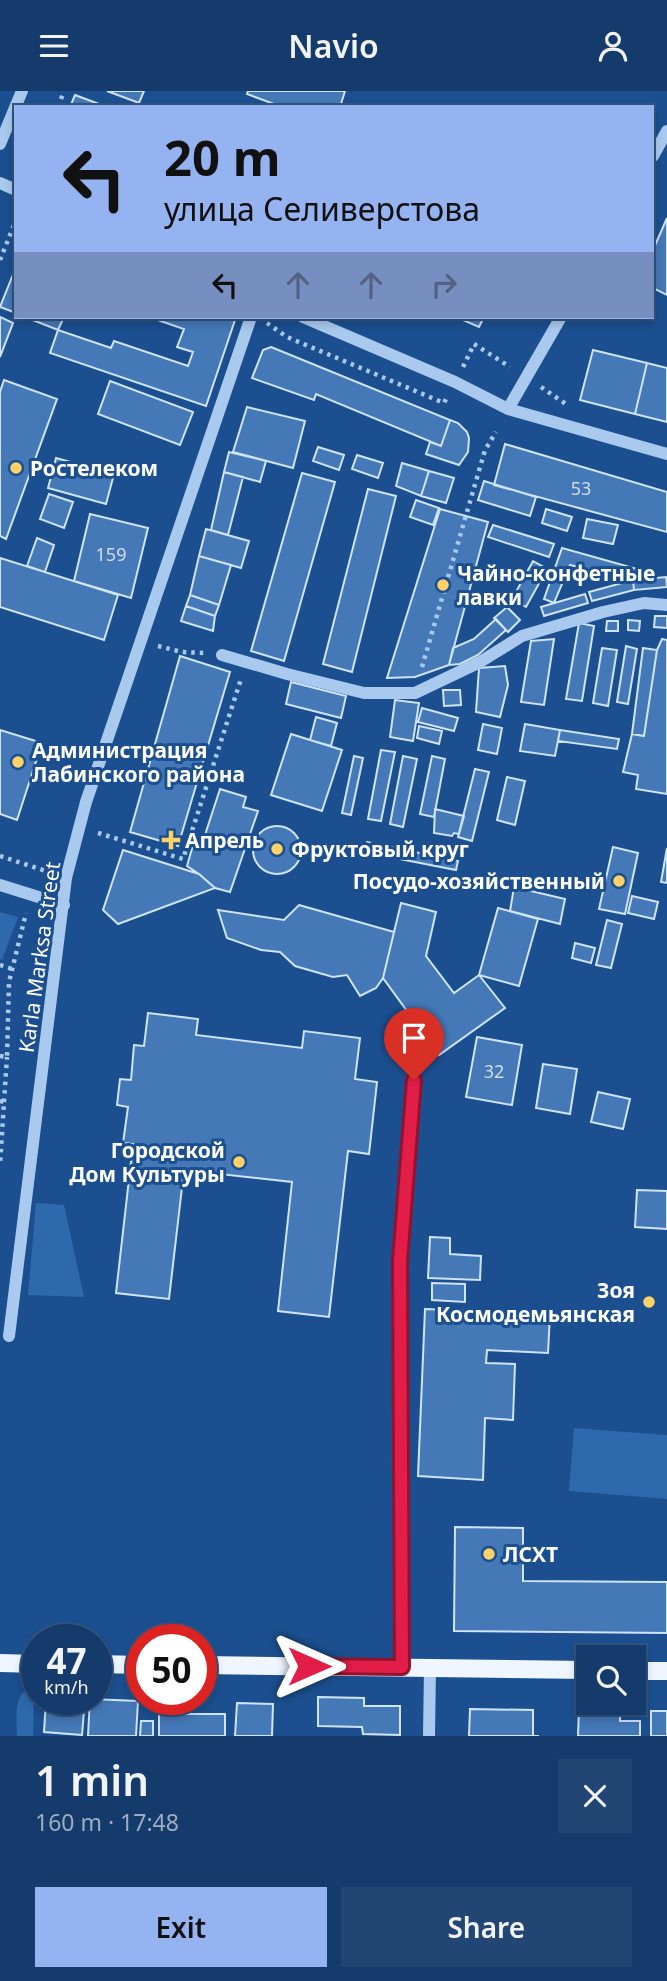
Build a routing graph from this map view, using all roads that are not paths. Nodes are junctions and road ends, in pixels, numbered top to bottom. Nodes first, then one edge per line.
1 (14, 110) edge
2 (667, 131) edge
3 (0, 144) edge
4 (654, 154) edge
5 (250, 319) edge
6 (308, 319) edge
7 (560, 319) edge
8 (508, 409) junction
9 (667, 454) edge
10 (667, 605) edge
11 (222, 655) road end
12 (0, 885) edge
13 (64, 905) junction
14 (414, 1080) dead end
15 (9, 1336) dead end
16 (0, 1663) edge
17 (21, 1664) edge
18 (217, 1665) edge
19 (402, 1667) junction
20 (430, 1667) junction
21 (576, 1670) edge
22 (646, 1671) edge
23 (667, 1671) edge
24 (429, 1736) edge

1 - 3 street
2 - 4 street
5 - 13 street, Karla Marksa Street
6 - 8 street
7 - 8 street
8 - 9 street
10 - 11 street
12 - 13 street
13 - 15 street, Karla Marksa Street
14 - 19 street
16 - 17 main road
18 - 19 main road
19 - 20 main road
20 - 21 main road
20 - 24 street
22 - 23 main road

